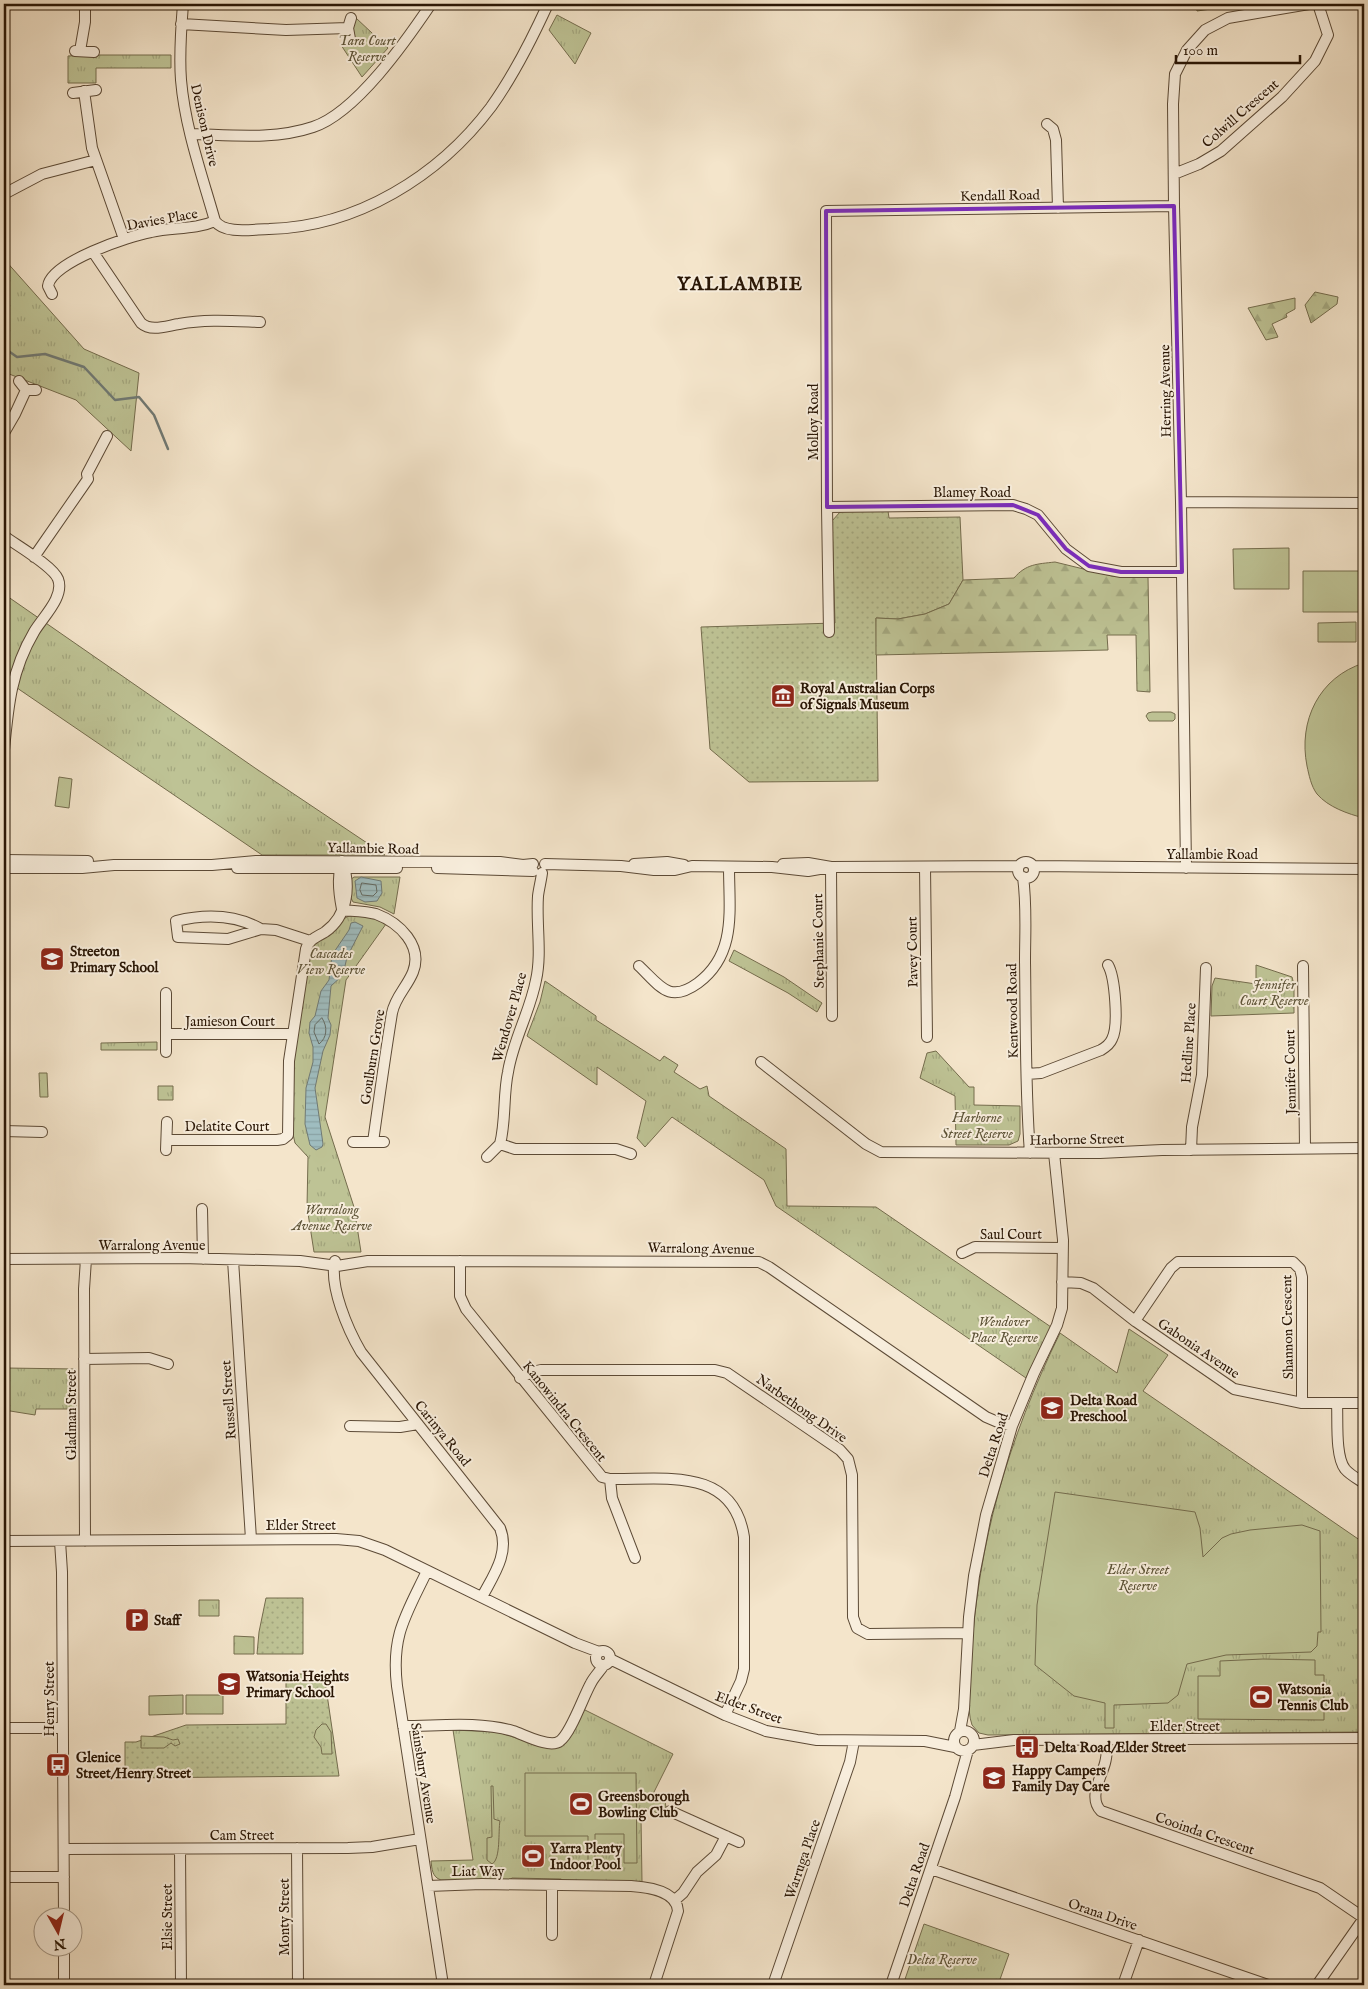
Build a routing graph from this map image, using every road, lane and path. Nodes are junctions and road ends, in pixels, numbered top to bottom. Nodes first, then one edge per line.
1 (86, 4) edge
2 (183, 4) edge
3 (431, 4) edge
4 (548, 4) edge
5 (1309, 4) edge
6 (1318, 4) edge
7 (351, 18) dead end
8 (181, 24) junction
9 (94, 52) dead end
10 (96, 90) dead end
11 (1047, 124) dead end
12 (191, 134) junction
13 (96, 160) junction
14 (1174, 174) junction
15 (4, 194) edge
16 (1174, 206) junction
17 (1058, 208) junction
18 (826, 211) joint
19 (215, 221) junction
20 (124, 239) junction
21 (93, 252) junction
22 (52, 294) dead end
23 (246, 322) junction
24 (260, 322) dead end
25 (246, 333) dead end
26 (19, 381) dead end
27 (4, 433) edge
28 (107, 436) dead end
29 (1181, 502) junction
30 (1364, 503) edge
31 (827, 507) junction
32 (4, 536) edge
33 (34, 557) junction
34 (1182, 572) junction
35 (829, 632) dead end
36 (5, 719) edge
37 (4, 750) edge
38 (4, 860) edge
39 (114, 864) junction
40 (342, 866) junction
41 (729, 867) junction
42 (830, 867) junction
43 (925, 867) junction
44 (4, 868) edge
45 (1186, 868) junction
46 (539, 869) junction
47 (1364, 869) edge
48 (1026, 872) junction
49 (342, 910) junction
50 (260, 929) junction
51 (310, 941) junction
52 (1108, 965) dead end
53 (639, 966) dead end
54 (1303, 966) dead end
55 (1206, 968) dead end
56 (166, 993) dead end
57 (832, 1016) dead end
58 (166, 1034) junction
59 (294, 1034) junction
60 (927, 1037) dead end
61 (166, 1052) dead end
62 (760, 1062) dead end
63 (1026, 1074) junction
64 (167, 1122) dead end
65 (4, 1131) edge
66 (42, 1132) dead end
67 (353, 1142) dead end
68 (372, 1142) junction
69 (384, 1142) dead end
70 (500, 1144) junction
71 (1364, 1148) edge
72 (1305, 1149) junction
73 (1191, 1150) junction
74 (1027, 1153) junction
75 (631, 1154) dead end
76 (1058, 1154) junction
77 (487, 1157) dead end
78 (202, 1209) dead end
79 (1062, 1248) junction
80 (962, 1253) dead end
81 (4, 1259) edge
82 (84, 1259) junction
83 (203, 1259) junction
84 (233, 1260) junction
85 (460, 1261) junction
86 (336, 1264) junction
87 (1062, 1282) junction
88 (1135, 1322) junction
89 (84, 1359) junction
90 (168, 1364) dead end
91 (520, 1378) junction
92 (1302, 1403) junction
93 (1364, 1403) edge
94 (1338, 1404) junction
95 (418, 1424) junction
96 (350, 1426) dead end
97 (1011, 1430) junction
98 (610, 1480) junction
99 (1364, 1483) edge
100 (251, 1539) junction
101 (4, 1541) edge
102 (60, 1541) junction
103 (85, 1541) junction
104 (635, 1558) dead end
105 (427, 1571) junction
106 (482, 1598) junction
107 (967, 1633) junction
108 (602, 1660) junction
109 (724, 1715) junction
110 (403, 1726) junction
111 (4, 1728) edge
112 (63, 1728) junction
113 (1361, 1737) edge
114 (1108, 1740) junction
115 (854, 1741) junction
116 (964, 1741) junction
117 (668, 1810) dead end
118 (726, 1836) junction
119 (420, 1839) junction
120 (739, 1842) dead end
121 (297, 1848) junction
122 (180, 1849) junction
123 (64, 1850) junction
124 (930, 1869) junction
125 (4, 1877) edge
126 (64, 1877) junction
127 (428, 1886) junction
128 (552, 1886) junction
129 (675, 1900) junction
130 (64, 1906) edge
131 (1364, 1918) edge
132 (552, 1936) dead end
133 (1138, 1940) junction
134 (64, 1956) edge
135 (64, 1985) edge
136 (181, 1985) edge
137 (298, 1985) edge
138 (444, 1985) edge
139 (654, 1985) edge
140 (773, 1985) edge
141 (891, 1985) edge
142 (1123, 1985) edge
143 (1268, 1985) edge
144 (1317, 1985) edge

1 - 9 street
2 - 8 street, Denison Drive
3 - 12 street
4 - 19 street
5 - 14 street, Herring Avenue
6 - 14 street, Colwill Crescent
7 - 8 street
8 - 12 street, Denison Drive
10 - 13 street
11 - 17 street
12 - 19 street, Denison Drive
13 - 15 street
13 - 20 street
14 - 16 street, Herring Avenue
16 - 17 street, Kendall Road
16 - 29 street, Herring Avenue
17 - 18 street, Kendall Road
18 - 31 street, Molloy Road
19 - 20 street, Davies Place
20 - 21 street, Davies Place
21 - 22 street, Davies Place
21 - 23 street
23 - 24 street
23 - 25 street
26 - 27 street
28 - 33 street
29 - 30 street
29 - 34 street, Herring Avenue
31 - 34 street, Blamey Road
31 - 35 street, Molloy Road
32 - 33 street
33 - 36 street
34 - 45 street, Herring Avenue
36 - 37 street
38 - 39 street, Yallambie Road
39 - 40 street, Yallambie Road
39 - 44 street, Yallambie Road
40 - 46 street, Yallambie Road
40 - 49 street
41 - 42 street, Yallambie Road
41 - 46 street, Yallambie Road
41 - 53 street
42 - 43 street, Yallambie Road
42 - 57 street, Stephanie Court
43 - 48 street, Yallambie Road
43 - 60 street, Pavey Court
45 - 47 street, Yallambie Road
45 - 48 street, Yallambie Road
46 - 70 street, Wendover Place
48 - 63 street, Kentwood Road
49 - 51 street
49 - 68 street, Goulburn Grove
50 - 50 street
50 - 51 street
51 - 59 street
52 - 63 street
54 - 72 street, Jennifer Court
55 - 73 street, Hedline Place
56 - 58 street, Jamieson Court
58 - 59 street, Jamieson Court
58 - 61 street, Jamieson Court
59 - 64 street, Delatite Court
62 - 74 street, Harborne Street
63 - 74 street, Kentwood Road
65 - 66 street
67 - 68 street
68 - 69 street
70 - 75 street
70 - 77 street
71 - 72 street, Harborne Street
72 - 73 street, Harborne Street
73 - 76 street, Harborne Street
74 - 76 street, Harborne Street
76 - 79 street, Delta Road
78 - 83 street
79 - 80 street, Saul Court
79 - 87 street, Delta Road
81 - 82 street, Warralong Avenue
82 - 83 street, Warralong Avenue
82 - 89 street, Gladman Street
83 - 84 street, Warralong Avenue
84 - 86 street, Warralong Avenue
84 - 100 street, Russell Street
85 - 86 street, Warralong Avenue
85 - 91 street, Kanowindra Crescent
85 - 97 street, Warralong Avenue
86 - 95 street, Carinya Road
87 - 88 street, Gabonia Avenue
87 - 97 street, Delta Road
88 - 92 street, Gabonia Avenue
88 - 92 street, Shannon Crescent
89 - 90 street
89 - 103 street, Gladman Street
91 - 98 street, Kanowindra Crescent
91 - 107 street, Narbethong Drive
92 - 94 street, Gabonia Avenue
93 - 94 street, Gabonia Avenue
94 - 99 street
95 - 96 street
95 - 106 street, Carinya Road
97 - 107 street, Delta Road
98 - 104 street
98 - 109 street, Kanowindra Crescent
100 - 103 street, Elder Street
100 - 105 street, Elder Street
101 - 102 street, Elder Street
102 - 103 street, Elder Street
102 - 112 street, Henry Street
105 - 106 street, Elder Street
105 - 110 street, Sainsbury Avenue
106 - 108 street, Elder Street
107 - 116 street, Delta Road
108 - 109 street, Elder Street
108 - 110 street
109 - 115 street, Elder Street
110 - 119 street, Sainsbury Avenue
111 - 112 street
112 - 123 street, Henry Street
113 - 114 street, Elder Street
114 - 116 street, Elder Street
114 - 131 street, Cooinda Crescent
115 - 116 street, Elder Street
115 - 140 street, Warruga Place
116 - 124 street, Delta Road
117 - 118 street
118 - 120 street
118 - 129 street
119 - 121 street, Cam Street
119 - 127 street, Sainsbury Avenue
121 - 122 street, Cam Street
121 - 137 street, Monty Street
122 - 123 street, Cam Street
122 - 136 street, Elsie Street
123 - 126 street, Henry Street
124 - 133 street, Orana Drive
124 - 141 street, Delta Road
125 - 126 street
126 - 130 street, Henry Street
127 - 128 street, Liat Way
127 - 138 street, Sainsbury Avenue
128 - 129 street, Liat Way
128 - 132 street
129 - 139 street
131 - 144 street
133 - 142 street
133 - 143 street, Orana Drive
134 - 135 street

